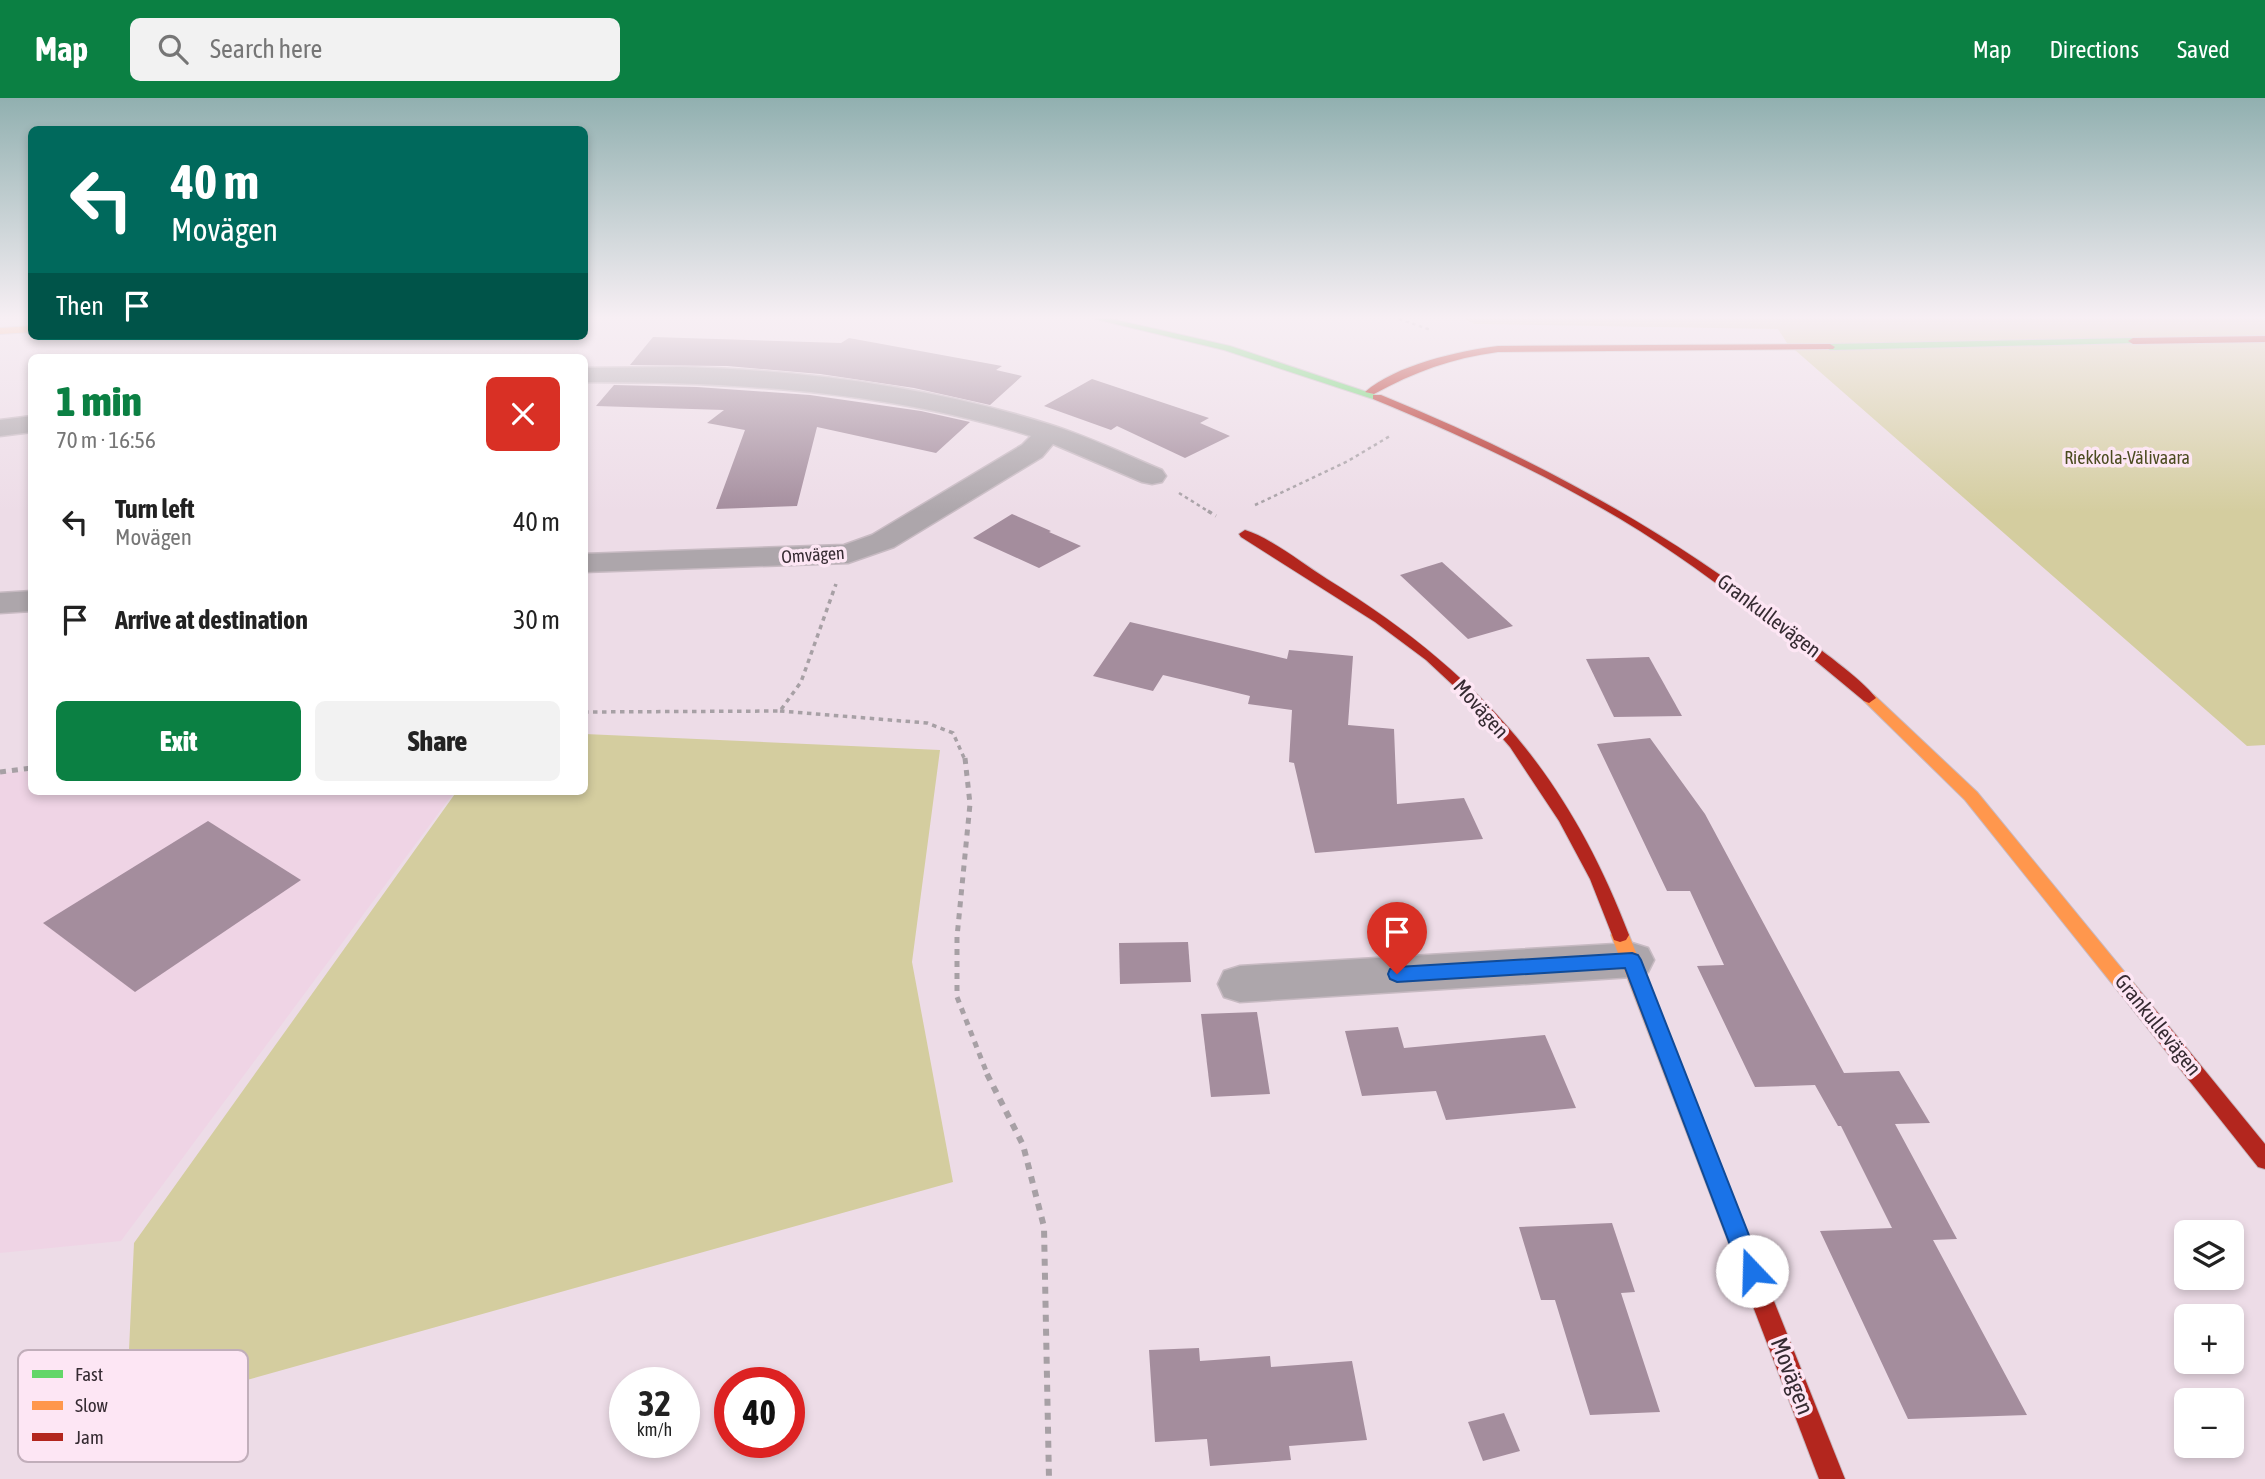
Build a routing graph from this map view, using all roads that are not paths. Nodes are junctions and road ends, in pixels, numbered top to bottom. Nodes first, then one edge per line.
1 (791, 383) edge
2 (1343, 383) edge
3 (1386, 383) edge
4 (1370, 392) junction
5 (28, 424) edge
6 (0, 428) edge
7 (1048, 434) junction
8 (1152, 477) road end
9 (1245, 534) road end
10 (588, 563) edge
11 (28, 601) edge
12 (0, 603) edge
13 (1632, 960) junction
14 (1240, 984) dead end
15 (2265, 1160) edge
16 (1832, 1479) edge

1 - 7 street
2 - 4 street, Grankullevägen
3 - 4 street
4 - 15 street, Grankullevägen
5 - 6 street
7 - 8 street
7 - 10 street, Omvägen
9 - 13 street, Movägen
11 - 12 street
13 - 14 street
13 - 16 street, Movägen

